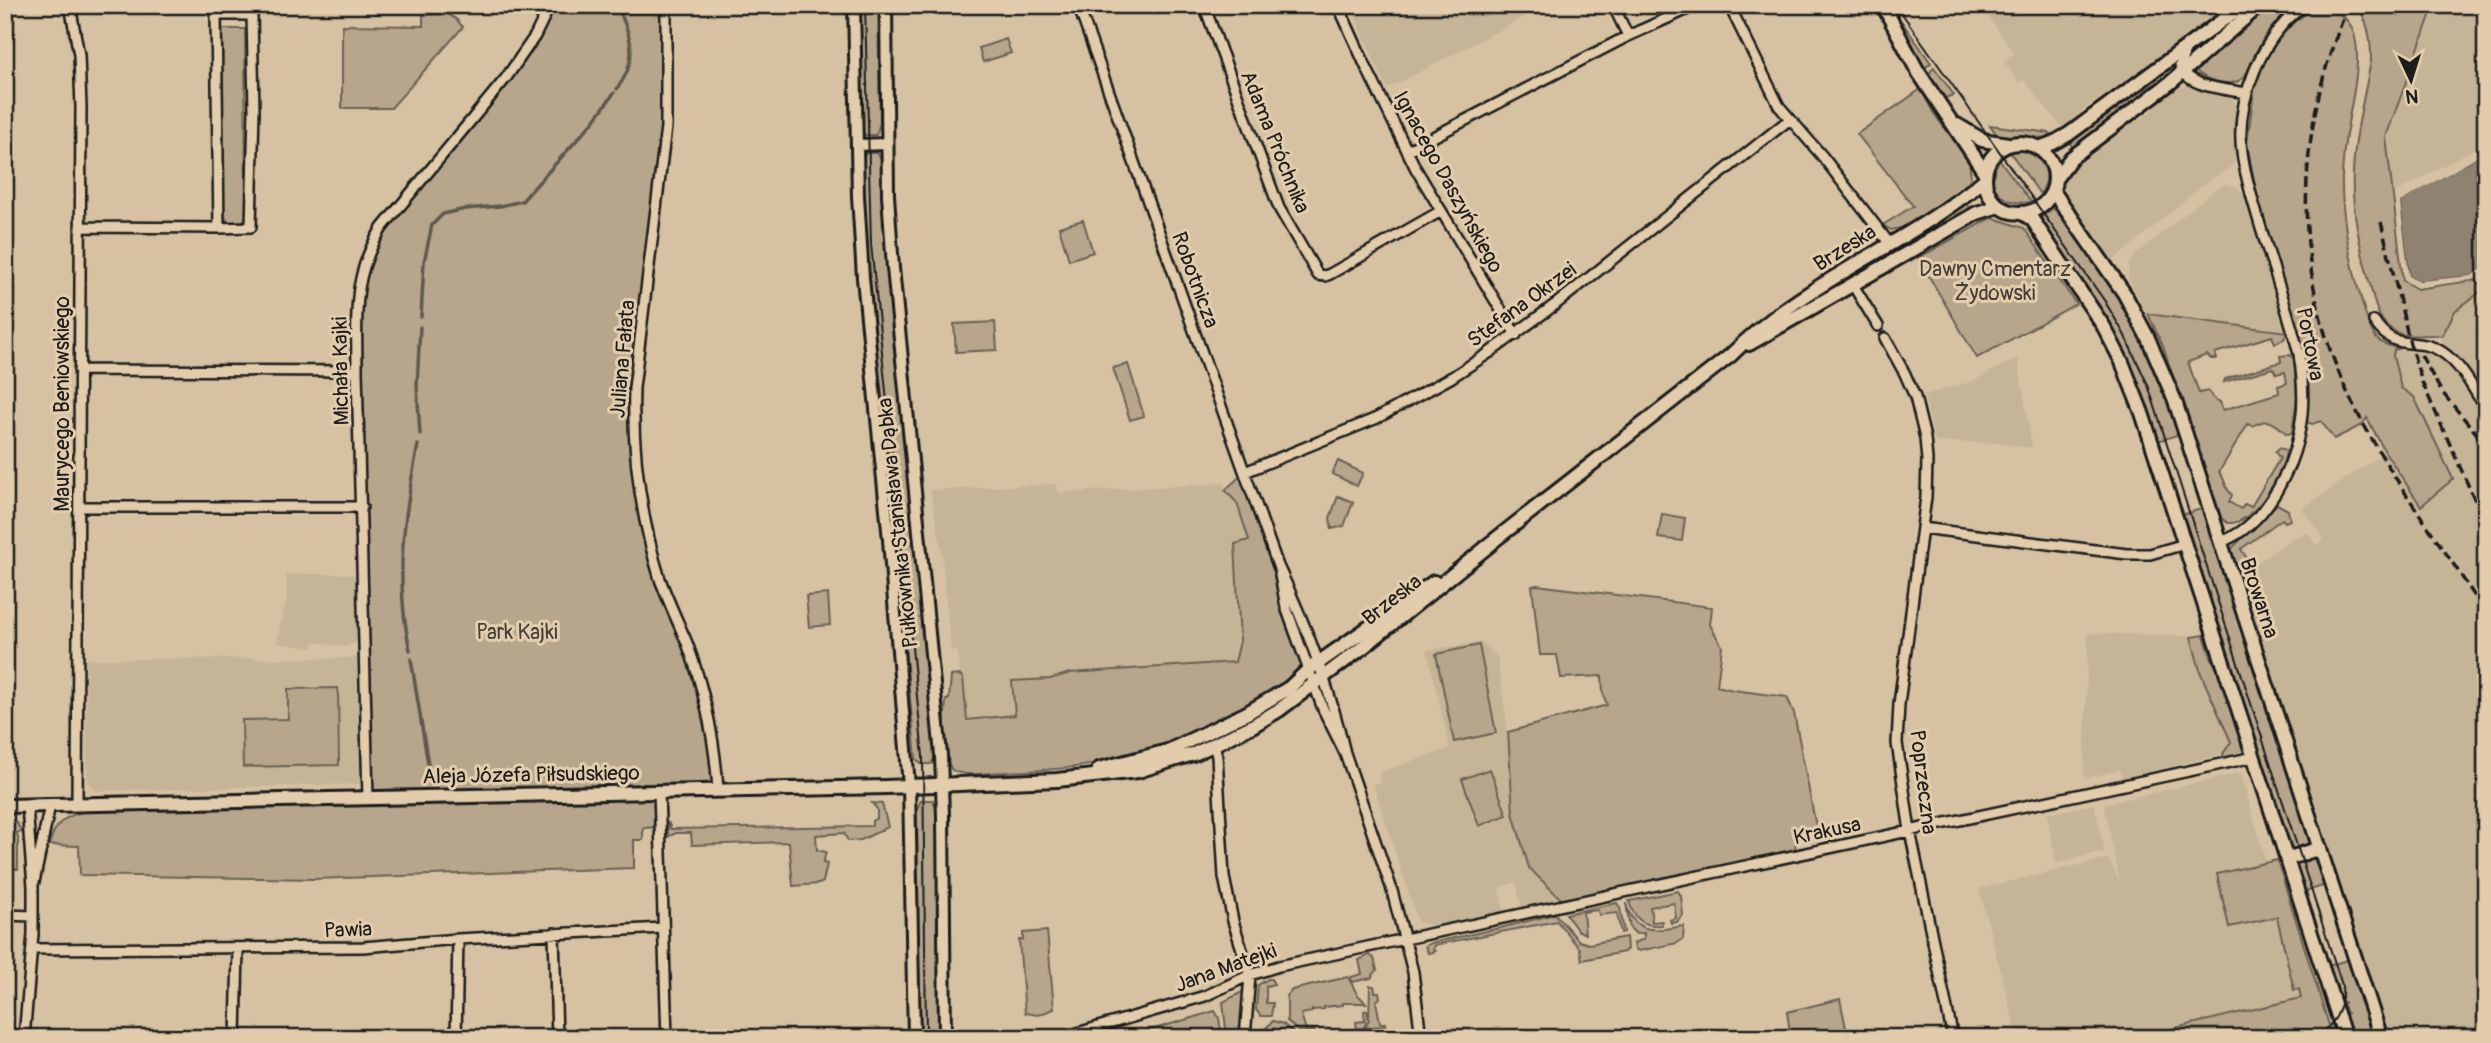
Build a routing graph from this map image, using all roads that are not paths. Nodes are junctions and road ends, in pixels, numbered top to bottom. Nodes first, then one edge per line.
1 (70, 5) edge
2 (550, 5) edge
3 (666, 5) edge
4 (854, 5) edge
5 (886, 5) edge
6 (1078, 5) edge
7 (1204, 5) edge
8 (1338, 5) edge
9 (1613, 5) edge
10 (1697, 5) edge
11 (1729, 5) edge
12 (1883, 5) edge
13 (2243, 5) edge
14 (2260, 5) edge
15 (2305, 5) edge
16 (228, 10) edge
17 (1628, 36) junction
18 (2186, 48) junction
19 (2182, 72) junction
20 (2248, 93) junction
21 (1790, 119) junction
22 (1953, 122) junction
23 (887, 144) junction
24 (2008, 144) junction
25 (856, 145) junction
26 (2039, 148) junction
27 (1408, 150) junction
28 (1984, 176) junction
29 (2055, 184) junction
30 (1998, 206) junction
31 (1441, 211) junction
32 (2022, 213) junction
33 (80, 227) junction
34 (219, 228) junction
35 (1889, 243) junction
36 (1853, 285) junction
37 (2374, 321) dead end
38 (1878, 326) dead end
39 (1516, 335) junction
40 (1885, 338) dead end
41 (1731, 355) junction
42 (79, 370) junction
43 (357, 371) junction
44 (2486, 409) edge
45 (1245, 472) junction
46 (79, 507) junction
47 (362, 507) junction
48 (1922, 528) junction
49 (2221, 542) junction
50 (1492, 543) junction
51 (2185, 544) junction
52 (1314, 666) junction
53 (1319, 680) junction
54 (1214, 745) junction
55 (2255, 757) junction
56 (1057, 780) junction
57 (942, 784) junction
58 (909, 786) junction
59 (718, 790) junction
60 (659, 791) junction
61 (368, 798) junction
62 (50, 805) junction
63 (78, 805) junction
64 (5, 806) edge
65 (27, 806) junction
66 (1910, 831) junction
67 (2320, 848) junction
68 (2287, 859) junction
69 (33, 887) junction
70 (5, 915) edge
71 (33, 915) junction
72 (663, 928) junction
73 (554, 933) junction
74 (458, 939) junction
75 (1406, 939) junction
76 (238, 948) junction
77 (32, 949) junction
78 (1250, 975) junction
79 (24, 1038) edge
80 (236, 1038) edge
81 (456, 1038) edge
82 (557, 1038) edge
83 (667, 1038) edge
84 (914, 1038) edge
85 (945, 1038) edge
86 (1060, 1038) edge
87 (1245, 1038) edge
88 (1420, 1038) edge
89 (1953, 1038) edge
90 (2345, 1038) edge
91 (2381, 1038) edge

1 - 33 street, Maurycego Beniowskiego
2 - 43 street, Michała Kajki
3 - 59 street, Juliana Fałata
4 - 25 street, Pułkownika Stanisława Dąbka
5 - 23 street, Pułkownika Stanisława Dąbka
6 - 45 street, Robotnicza
7 - 31 street, Adama Próchnika
8 - 27 street, Ignacego Daszyńskiego
9 - 17 street
10 - 17 street
11 - 21 street
12 - 22 main road
13 - 18 main road
14 - 19 main road
15 - 20 street, Portowa
16 - 34 street
16 - 34 street
17 - 27 street
18 - 19 street
18 - 26 main road
19 - 20 street
19 - 29 main road
20 - 49 street, Portowa
21 - 35 street
21 - 39 street, Stefana Okrzei
22 - 24 main road
22 - 28 main road
23 - 25 street
23 - 57 street, Pułkownika Stanisława Dąbka
24 - 26 main road
24 - 28 main road
25 - 58 street, Pułkownika Stanisława Dąbka
26 - 29 main road
27 - 31 street, Ignacego Daszyńskiego
28 - 30 main road
28 - 35 main road, Brzeska
29 - 32 main road
29 - 49 main road, Browarna
30 - 32 main road
30 - 36 main road, Brzeska
31 - 39 street, Ignacego Daszyńskiego
32 - 51 main road
33 - 34 street
33 - 42 street, Maurycego Beniowskiego
35 - 41 main road, Brzeska
36 - 38 street
36 - 41 main road, Brzeska
37 - 44 street
39 - 45 street, Stefana Okrzei
40 - 48 street, Poprzeczna
41 - 50 main road, Brzeska
42 - 43 street
42 - 46 street, Maurycego Beniowskiego
43 - 47 street, Michała Kajki
45 - 52 street, Robotnicza
46 - 47 street
46 - 63 street, Maurycego Beniowskiego
47 - 61 street, Michała Kajki
48 - 51 street
48 - 66 street, Poprzeczna
49 - 67 main road, Browarna
50 - 52 main road, Brzeska
50 - 53 main road, Brzeska
51 - 55 main road
52 - 53 street, Robotnicza
52 - 56 main road, Aleja Józefa Piłsudskiego
53 - 54 main road, Aleja Józefa Piłsudskiego
53 - 75 street, Robotnicza
54 - 56 main road, Aleja Józefa Piłsudskiego
54 - 78 street
55 - 66 street, Krakusa
55 - 68 main road
56 - 57 main road, Aleja Józefa Piłsudskiego
57 - 58 main road, Aleja Józefa Piłsudskiego
57 - 85 street, Pułkownika Stanisława Dąbka
58 - 59 main road, Aleja Józefa Piłsudskiego
58 - 84 street, Pułkownika Stanisława Dąbka
59 - 60 main road, Aleja Józefa Piłsudskiego
60 - 61 main road, Aleja Józefa Piłsudskiego
60 - 72 street
61 - 63 main road, Aleja Józefa Piłsudskiego
62 - 63 main road, Aleja Józefa Piłsudskiego
62 - 65 main road, Aleja Józefa Piłsudskiego
62 - 69 street
64 - 65 main road, Aleja Józefa Piłsudskiego
65 - 69 street
66 - 75 street, Krakusa
66 - 89 street, Poprzeczna
67 - 68 main road
67 - 91 main road, Browarna
68 - 90 main road
69 - 71 street
70 - 71 street
71 - 77 street
72 - 73 street, Pawia
72 - 83 street
73 - 74 street, Pawia
73 - 82 street
74 - 76 street, Pawia
74 - 81 street
75 - 78 street, Jana Matejki
75 - 88 street, Robotnicza
76 - 77 street, Pawia
76 - 80 street
77 - 79 street
78 - 86 street, Jana Matejki
78 - 87 street

